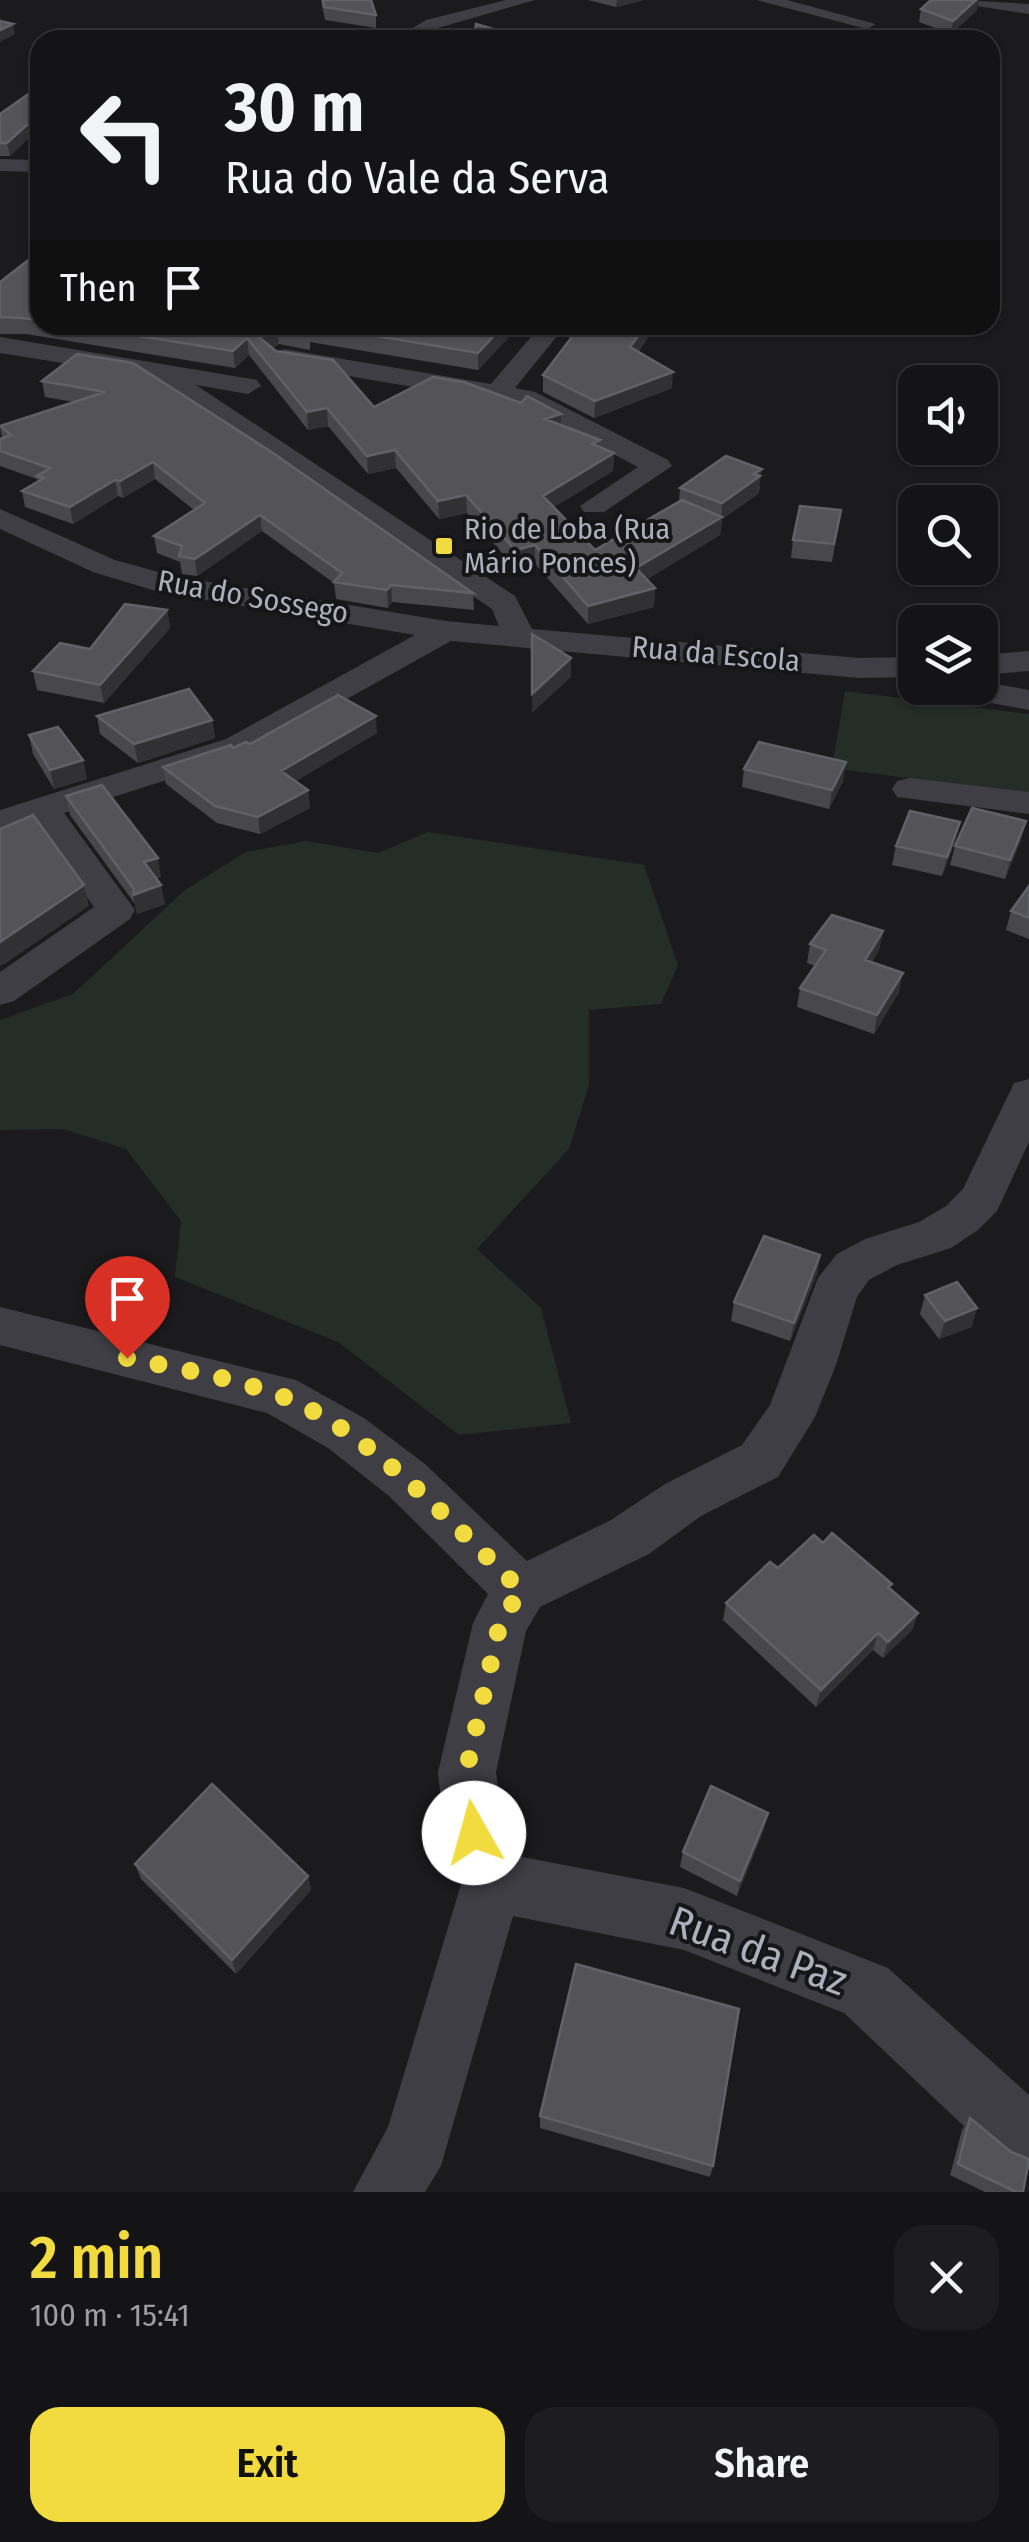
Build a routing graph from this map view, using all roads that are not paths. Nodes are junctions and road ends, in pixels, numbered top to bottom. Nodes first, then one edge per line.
1 (526, 0) edge
2 (765, 0) edge
3 (970, 0) edge
4 (491, 4) edge
5 (423, 8) dead end
6 (1029, 9) edge
7 (402, 20) dead end
8 (866, 24) dead end
9 (397, 30) edge
10 (421, 30) edge
11 (0, 165) edge
12 (30, 166) edge
13 (30, 333) edge
14 (546, 335) edge
15 (299, 336) edge
16 (4, 353) edge
17 (278, 356) junction
18 (159, 372) junction
19 (248, 386) junction
20 (498, 392) junction
21 (221, 414) junction
22 (594, 506) dead end
23 (0, 518) edge
24 (446, 631) junction
25 (517, 636) junction
26 (1029, 661) edge
27 (998, 666) edge
28 (898, 667) edge
29 (859, 668) junction
30 (898, 675) edge
31 (998, 680) edge
32 (998, 694) edge
33 (1029, 699) edge
34 (910, 788) dead end
35 (1029, 802) edge
36 (42, 808) junction
37 (0, 822) edge
38 (0, 992) edge
39 (1029, 1094) edge
40 (0, 1326) edge
41 (521, 1590) junction
42 (492, 1882) junction
43 (1029, 2138) edge
44 (387, 2192) edge

1 - 4 street
2 - 8 street
3 - 6 street
4 - 5 street
4 - 10 street
7 - 9 street
11 - 12 street
13 - 16 street
14 - 20 street
15 - 17 street
16 - 18 street
17 - 19 street
17 - 20 street
18 - 19 street
18 - 21 street
19 - 21 street
20 - 22 street
21 - 25 street
23 - 24 street, Rua do Sossego
24 - 25 street, Rua do Sossego
24 - 36 street
25 - 29 street, Rua da Escola
26 - 27 street
28 - 29 street, Rua da Escola
29 - 30 street
31 - 33 street
32 - 33 street
34 - 35 street
36 - 37 street
36 - 38 street
39 - 41 street
40 - 41 street
41 - 42 street
42 - 43 street, Rua da Paz
42 - 44 street

